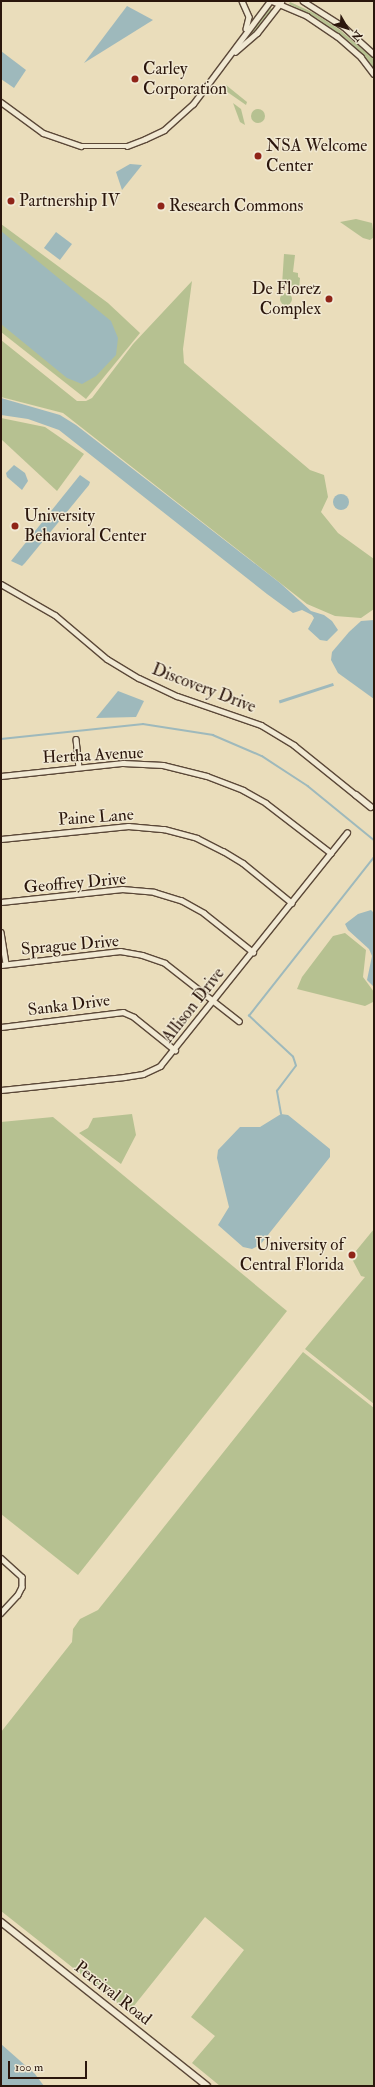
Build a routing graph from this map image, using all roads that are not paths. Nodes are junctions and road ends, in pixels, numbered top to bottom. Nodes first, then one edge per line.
1 (242, 1) edge
2 (271, 1) edge
3 (303, 1) edge
4 (309, 1) edge
5 (281, 2) edge
6 (313, 5) junction
7 (245, 32) junction
8 (232, 54) junction
9 (374, 54) edge
10 (374, 74) edge
11 (1, 102) edge
12 (1, 584) edge
13 (76, 739) dead end
14 (79, 767) junction
15 (1, 776) edge
16 (356, 796) joint
17 (372, 808) edge
18 (347, 834) dead end
19 (1, 839) edge
20 (331, 853) junction
21 (1, 902) edge
22 (292, 903) junction
23 (1, 932) edge
24 (253, 952) junction
25 (3, 965) edge
26 (214, 1000) junction
27 (239, 1021) dead end
28 (1, 1027) edge
29 (175, 1050) junction
30 (1, 1090) edge
31 (1, 1558) edge
32 (1, 1613) edge
33 (1, 1922) edge
34 (207, 2086) edge

1 - 7 street
2 - 5 street
2 - 7 street
3 - 6 street
4 - 6 street
5 - 8 street
5 - 10 street
6 - 9 street
7 - 8 street
8 - 11 street
12 - 16 street, Discovery Drive
13 - 14 street
14 - 15 street, Hertha Avenue
14 - 20 street, Hertha Avenue
16 - 17 street, Discovery Drive
18 - 20 street, Allison Drive
19 - 22 street, Paine Lane
20 - 22 street, Allison Drive
21 - 24 street, Geoffrey Drive
22 - 24 street, Allison Drive
23 - 25 street
24 - 26 street, Allison Drive
25 - 26 street, Sprague Drive
26 - 27 street, Sprague Drive
26 - 29 street, Allison Drive
28 - 29 street, Sanka Drive
29 - 30 street, Allison Drive
31 - 32 street
33 - 34 street, Percival Road

